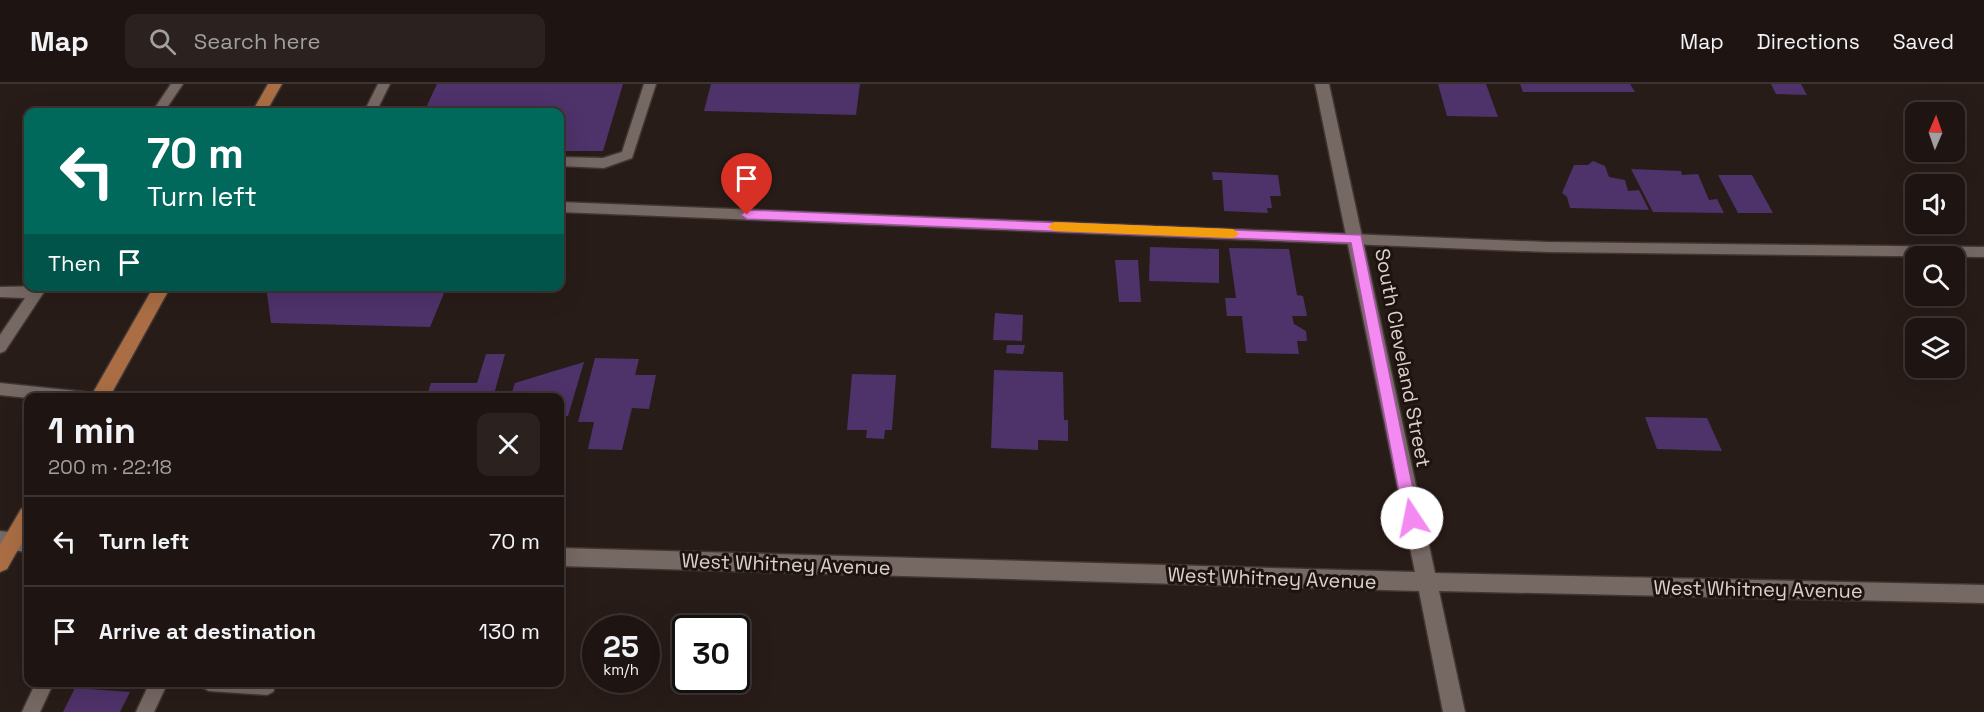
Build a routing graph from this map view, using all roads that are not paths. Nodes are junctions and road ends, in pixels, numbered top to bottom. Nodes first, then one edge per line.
1 (177, 84) edge
2 (274, 84) edge
3 (384, 84) edge
4 (650, 84) edge
5 (1322, 84) edge
6 (161, 108) edge
7 (261, 108) edge
8 (372, 108) edge
9 (564, 162) edge
10 (564, 207) edge
11 (1356, 238) junction
12 (1984, 252) edge
13 (24, 291) edge
14 (38, 291) edge
15 (160, 291) edge
16 (0, 292) edge
17 (0, 347) edge
18 (0, 389) edge
19 (38, 393) edge
20 (102, 393) edge
21 (24, 523) edge
22 (14, 542) edge
23 (564, 557) edge
24 (0, 563) edge
25 (1428, 582) junction
26 (1984, 594) edge
27 (43, 687) edge
28 (157, 687) edge
29 (31, 712) edge
30 (146, 712) edge
31 (1454, 712) edge

1 - 6 lane
2 - 7 main road
3 - 8 lane
4 - 9 lane
5 - 11 street, South Cleveland Street
10 - 11 lane
11 - 12 lane
11 - 25 street, South Cleveland Street
13 - 16 lane
14 - 17 lane
15 - 20 main road
18 - 19 lane
21 - 22 main road
22 - 24 main road
23 - 25 street, West Whitney Avenue
25 - 26 street, West Whitney Avenue
25 - 31 street, South Cleveland Street
27 - 29 lane
28 - 30 lane

